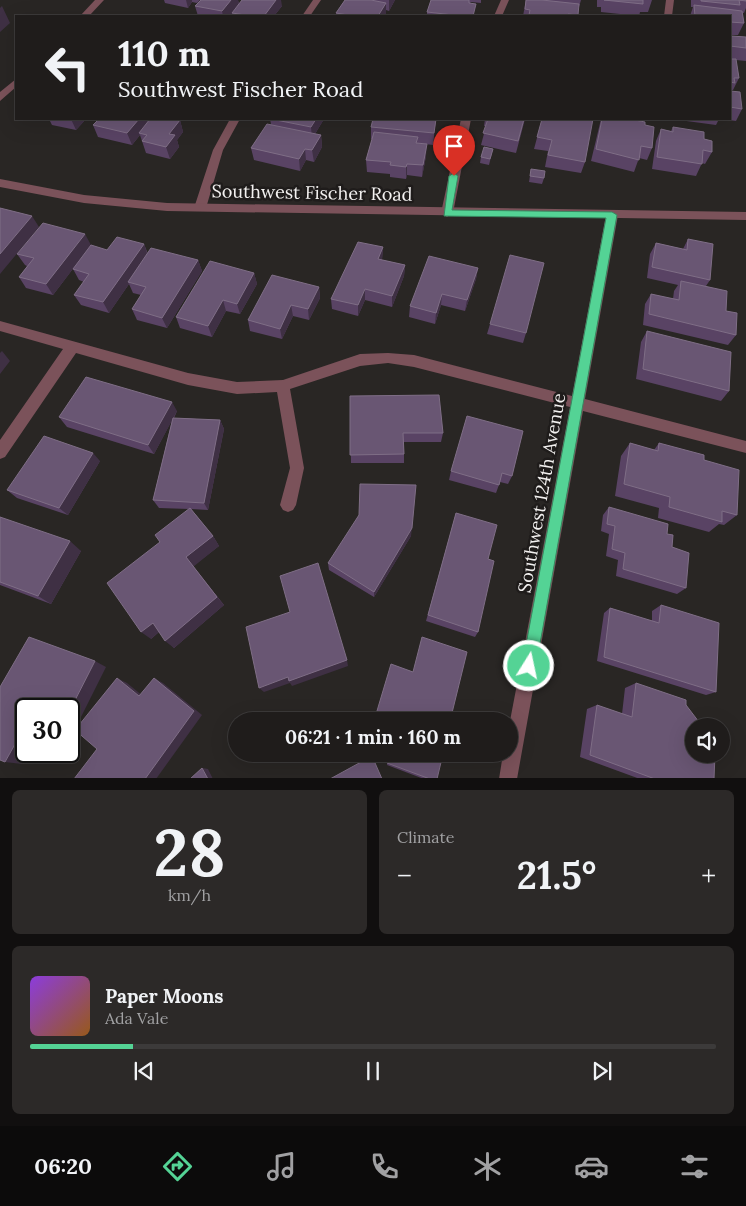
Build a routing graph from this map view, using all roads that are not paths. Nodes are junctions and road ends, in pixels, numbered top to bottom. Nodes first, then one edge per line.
1 (100, 0) edge
2 (317, 0) edge
3 (505, 0) edge
4 (670, 0) edge
5 (85, 15) edge
6 (307, 15) edge
7 (498, 15) edge
8 (668, 15) edge
9 (15, 83) edge
10 (0, 98) edge
11 (234, 120) edge
12 (466, 120) edge
13 (0, 182) edge
14 (200, 208) junction
15 (447, 213) junction
16 (612, 215) junction
17 (746, 216) edge
18 (0, 326) edge
19 (72, 346) junction
20 (283, 386) junction
21 (578, 403) junction
22 (746, 447) edge
23 (0, 452) edge
24 (288, 505) dead end
25 (508, 778) edge

1 - 5 street
2 - 6 street
3 - 7 street
4 - 8 street
9 - 10 street
11 - 14 street
12 - 15 street
13 - 14 street, Southwest Fischer Road
14 - 15 street, Southwest Fischer Road
15 - 16 street, Southwest Fischer Road
16 - 17 street, Southwest Fischer Road
16 - 21 street, Southwest 124th Avenue
18 - 19 street
19 - 20 street
19 - 23 street
20 - 21 street
20 - 24 street
21 - 22 street
21 - 25 street, Southwest 124th Avenue

